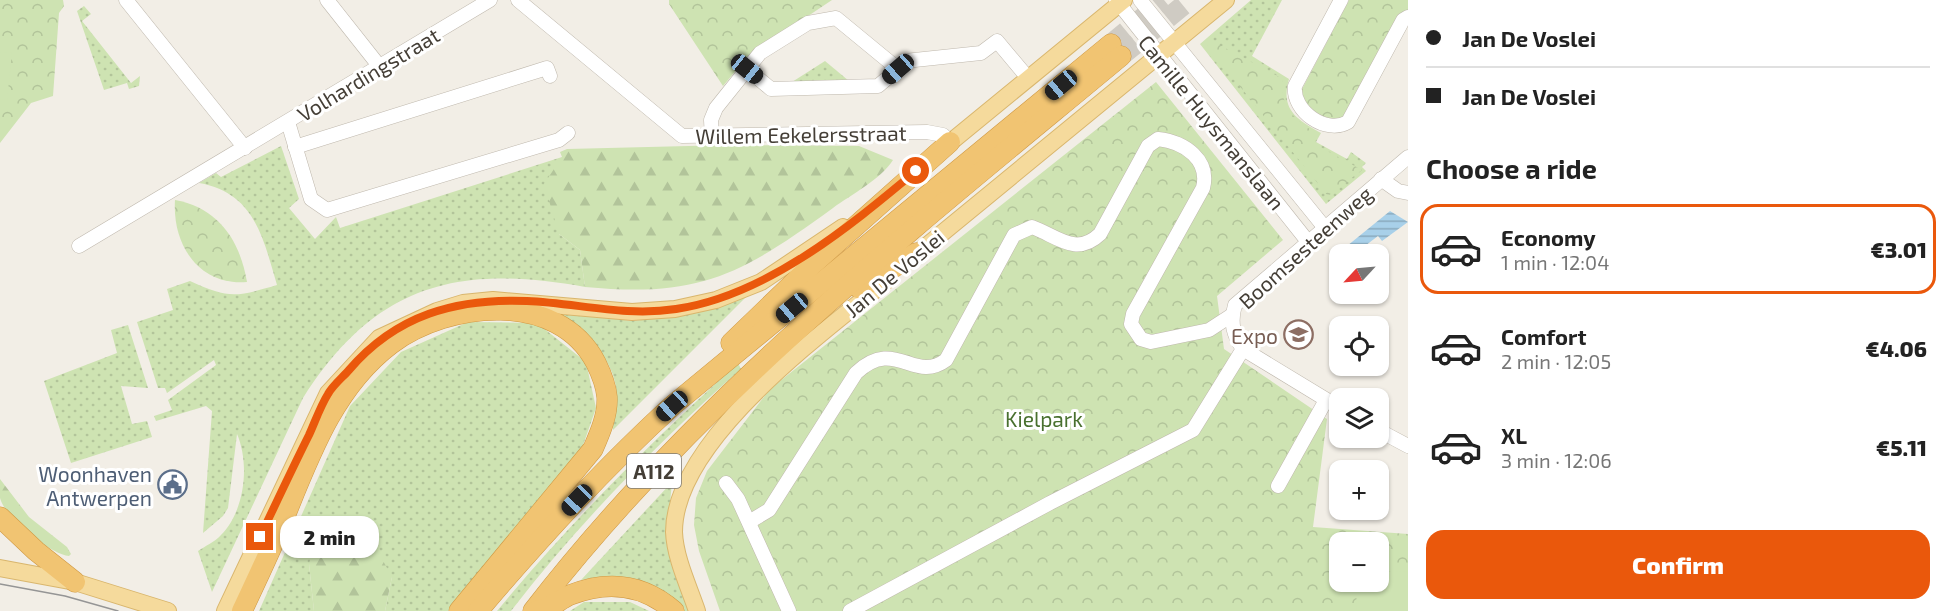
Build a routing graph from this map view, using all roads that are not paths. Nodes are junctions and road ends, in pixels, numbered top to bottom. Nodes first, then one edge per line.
1 (126, 0) edge
2 (327, 0) edge
3 (490, 0) edge
4 (518, 0) edge
5 (1140, 0) edge
6 (1226, 0) edge
7 (1341, 0) edge
8 (1119, 1) edge
9 (1408, 17) edge
10 (1174, 43) junction
11 (1159, 56) junction
12 (380, 67) junction
13 (747, 69) junction
14 (898, 69) junction
15 (550, 76) dead end
16 (1028, 78) junction
17 (288, 122) junction
18 (568, 133) dead end
19 (712, 138) junction
20 (950, 142) junction
21 (295, 147) junction
22 (245, 148) junction
23 (1408, 157) edge
24 (1381, 179) junction
25 (1408, 193) edge
26 (1325, 228) junction
27 (1309, 243) junction
28 (79, 246) dead end
29 (916, 253) junction
30 (1232, 315) junction
31 (786, 340) junction
32 (1243, 349) junction
33 (1326, 400) junction
34 (1329, 402) edge
35 (672, 406) junction
36 (1389, 436) edge
37 (1408, 446) edge
38 (726, 483) dead end
39 (1278, 486) dead end
40 (0, 517) edge
41 (749, 522) junction
42 (0, 568) edge
43 (75, 582) junction
44 (168, 611) edge
45 (225, 611) edge
46 (242, 611) edge
47 (459, 611) edge
48 (478, 611) edge
49 (535, 611) edge
50 (674, 611) edge
51 (697, 611) edge
52 (789, 611) edge
53 (850, 611) edge

1 - 22 street
2 - 12 street
3 - 12 street, Volhardingstraat
4 - 19 street, Willem Eekelersstraat
5 - 10 street, Camille Huysmanslaan
6 - 10 main road, Jan De Voslei
7 - 9 street
8 - 11 street, Camille Huysmanslaan
8 - 16 main road
10 - 11 main road, Jan De Voslei
10 - 26 street, Camille Huysmanslaan
11 - 27 street, Camille Huysmanslaan
11 - 29 main road, Jan De Voslei
12 - 17 street, Volhardingstraat
13 - 14 street
13 - 14 street
13 - 19 street
14 - 16 street
15 - 21 street
16 - 20 main road
17 - 21 street
17 - 22 street, Volhardingstraat
18 - 21 street
19 - 20 street, Willem Eekelersstraat
20 - 35 highway
20 - 45 main road
22 - 28 street, Volhardingstraat
23 - 24 street, Boomsesteenweg
24 - 25 street
24 - 26 street, Boomsesteenweg
26 - 27 street, Boomsesteenweg
27 - 30 street, Boomsesteenweg
29 - 31 highway
29 - 51 main road, Jan De Voslei
30 - 32 street, Boomsesteenweg
30 - 41 street
31 - 35 highway, A112
31 - 49 highway, A112
32 - 33 street
32 - 53 street
33 - 34 street
33 - 39 street
35 - 48 highway, A112
36 - 37 street
38 - 41 street
40 - 43 highway
41 - 52 street
42 - 43 main road
43 - 44 main road
46 - 47 highway
49 - 50 highway

